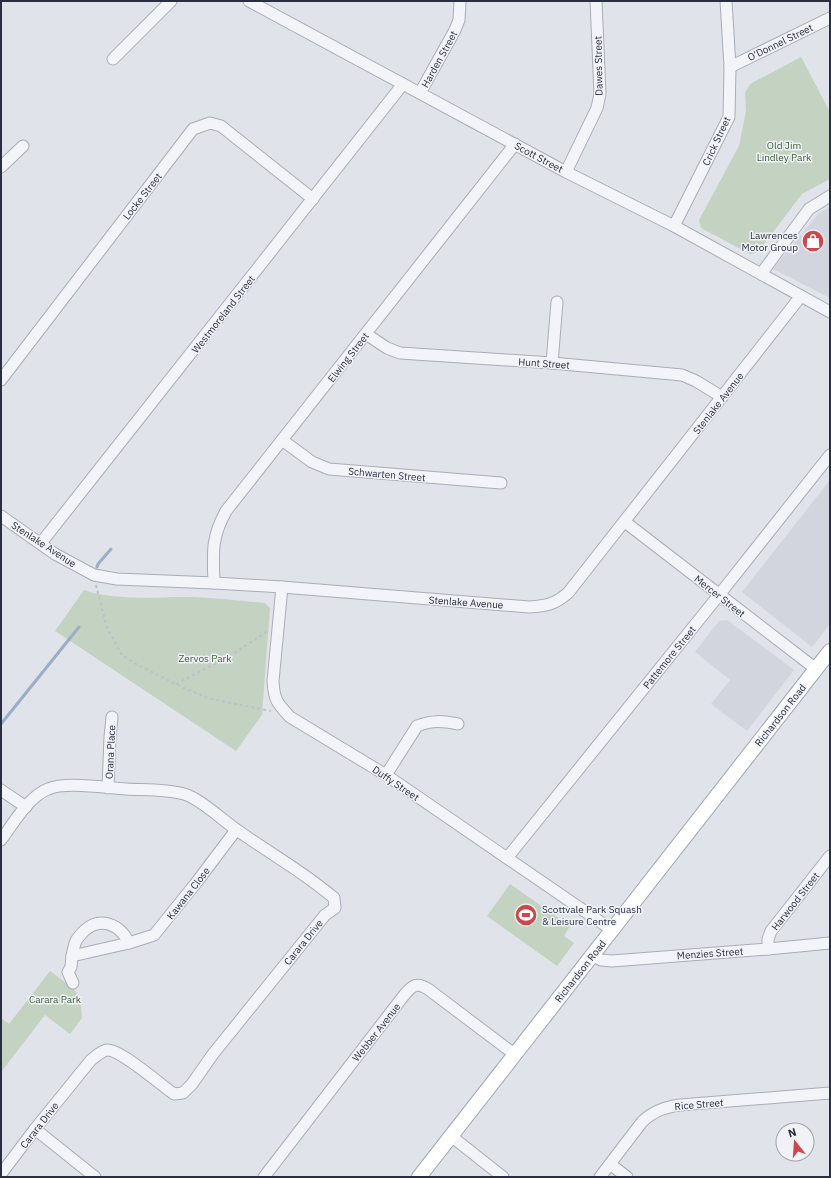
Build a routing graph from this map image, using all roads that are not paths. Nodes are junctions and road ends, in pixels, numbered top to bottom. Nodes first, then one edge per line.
1 (171, 1) edge
2 (249, 1) edge
3 (460, 1) edge
4 (596, 1) edge
5 (726, 1) edge
6 (830, 18) edge
7 (113, 59) dead end
8 (730, 67) junction
9 (403, 84) junction
10 (420, 93) junction
11 (515, 144) junction
12 (23, 146) dead end
13 (1, 167) edge
14 (566, 172) junction
15 (830, 196) edge
16 (313, 199) junction
17 (674, 226) junction
18 (761, 274) junction
19 (801, 296) junction
20 (557, 302) dead end
21 (830, 312) edge
22 (366, 334) junction
23 (552, 364) junction
24 (1, 380) edge
25 (722, 397) junction
26 (282, 440) junction
27 (830, 455) edge
28 (501, 483) dead end
29 (1, 516) edge
30 (625, 522) junction
31 (41, 543) junction
32 (214, 583) junction
33 (282, 587) junction
34 (719, 596) junction
35 (830, 651) edge
36 (816, 669) junction
37 (112, 717) dead end
38 (458, 724) dead end
39 (386, 776) junction
40 (108, 788) junction
41 (1, 790) edge
42 (26, 807) junction
43 (236, 830) junction
44 (1, 840) edge
45 (830, 856) edge
46 (507, 858) junction
47 (612, 930) junction
48 (129, 943) junction
49 (830, 943) edge
50 (768, 949) junction
51 (592, 955) junction
52 (72, 956) junction
53 (73, 982) dead end
54 (514, 1054) junction
55 (830, 1093) edge
56 (35, 1129) junction
57 (451, 1136) junction
58 (610, 1164) junction
59 (1, 1174) edge
60 (95, 1177) edge
61 (264, 1177) edge
62 (419, 1177) edge
63 (503, 1177) edge
64 (600, 1177) edge
65 (627, 1177) edge

1 - 7 street
2 - 9 street, Scott Street
3 - 10 street, Harden Street
4 - 14 street, Dawes Street
5 - 8 street, Crick Street
6 - 8 street, O'Donnel Street
8 - 17 street, Crick Street
9 - 10 street, Scott Street
9 - 16 street, Westmoreland Street
10 - 11 street, Scott Street
11 - 14 street, Scott Street
11 - 22 street, Elwing Street
12 - 13 street
14 - 17 street, Scott Street
15 - 18 street
16 - 24 street, Locke Street
16 - 31 street, Westmoreland Street
17 - 18 street, Scott Street
18 - 19 street, Scott Street
19 - 21 street, Scott Street
19 - 25 street, Stenlake Avenue
20 - 23 street
22 - 23 street, Hunt Street
22 - 26 street, Elwing Street
23 - 25 street, Hunt Street
25 - 30 street, Stenlake Avenue
26 - 28 street, Schwarten Street
26 - 32 street, Elwing Street
27 - 34 street, Pattemore Street
29 - 31 street, Stenlake Avenue
30 - 33 street, Stenlake Avenue
30 - 34 street, Mercer Street
31 - 32 street, Stenlake Avenue
32 - 33 street, Stenlake Avenue
33 - 39 street, Duffy Street
34 - 36 street, Mercer Street
34 - 46 street, Pattemore Street
35 - 36 main road, Richardson Road
36 - 47 main road, Richardson Road
37 - 40 street, Orana Place
38 - 39 street
39 - 46 street, Duffy Street
40 - 42 street, Carara Drive
40 - 43 street, Carara Drive
41 - 42 street
42 - 44 street, Carara Drive
43 - 48 street, Kawana Close
43 - 56 street, Carara Drive
45 - 50 street, Harwood Street
46 - 47 street, Duffy Street
47 - 51 main road, Richardson Road
48 - 52 street, Kawana Close
48 - 52 street
49 - 50 street, Menzies Street
50 - 51 street, Menzies Street
51 - 54 main road, Richardson Road
52 - 53 street
54 - 57 main road, Richardson Road
54 - 61 street, Webber Avenue
55 - 58 street, Rice Street
56 - 59 street, Carara Drive
56 - 60 street
57 - 62 main road, Richardson Road
57 - 63 street
58 - 64 street, Rice Street
58 - 65 street

